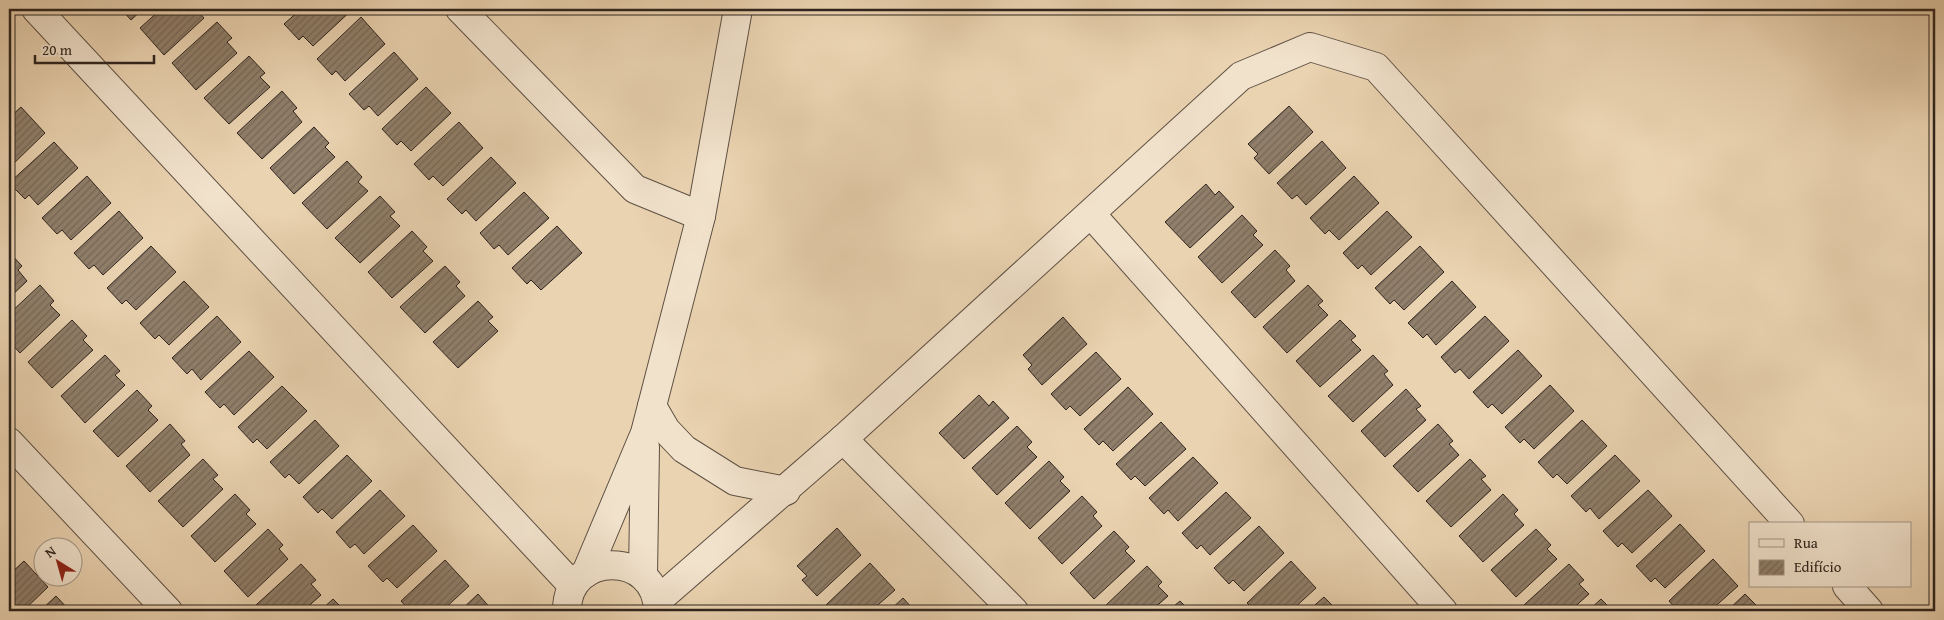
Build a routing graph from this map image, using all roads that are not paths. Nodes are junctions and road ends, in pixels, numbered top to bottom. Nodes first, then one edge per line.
1 (36, 9) edge
2 (460, 9) edge
3 (738, 9) edge
4 (1091, 214) junction
5 (701, 216) junction
6 (652, 406) junction
7 (645, 433) junction
8 (844, 439) junction
9 (9, 442) edge
10 (786, 491) junction
11 (1788, 522) edge
12 (643, 575) junction
13 (1849, 588) edge
14 (576, 590) edge
15 (658, 606) edge
16 (168, 611) edge
17 (1014, 611) edge
18 (1442, 611) edge
19 (1869, 611) edge

1 - 14 street
2 - 5 street
3 - 5 street
4 - 8 street
4 - 11 street
4 - 18 street
5 - 6 street
6 - 7 street
6 - 10 street
7 - 12 street
7 - 14 street
8 - 10 street
8 - 17 street
9 - 16 street
10 - 15 street
12 - 14 street
12 - 15 street
13 - 19 street

